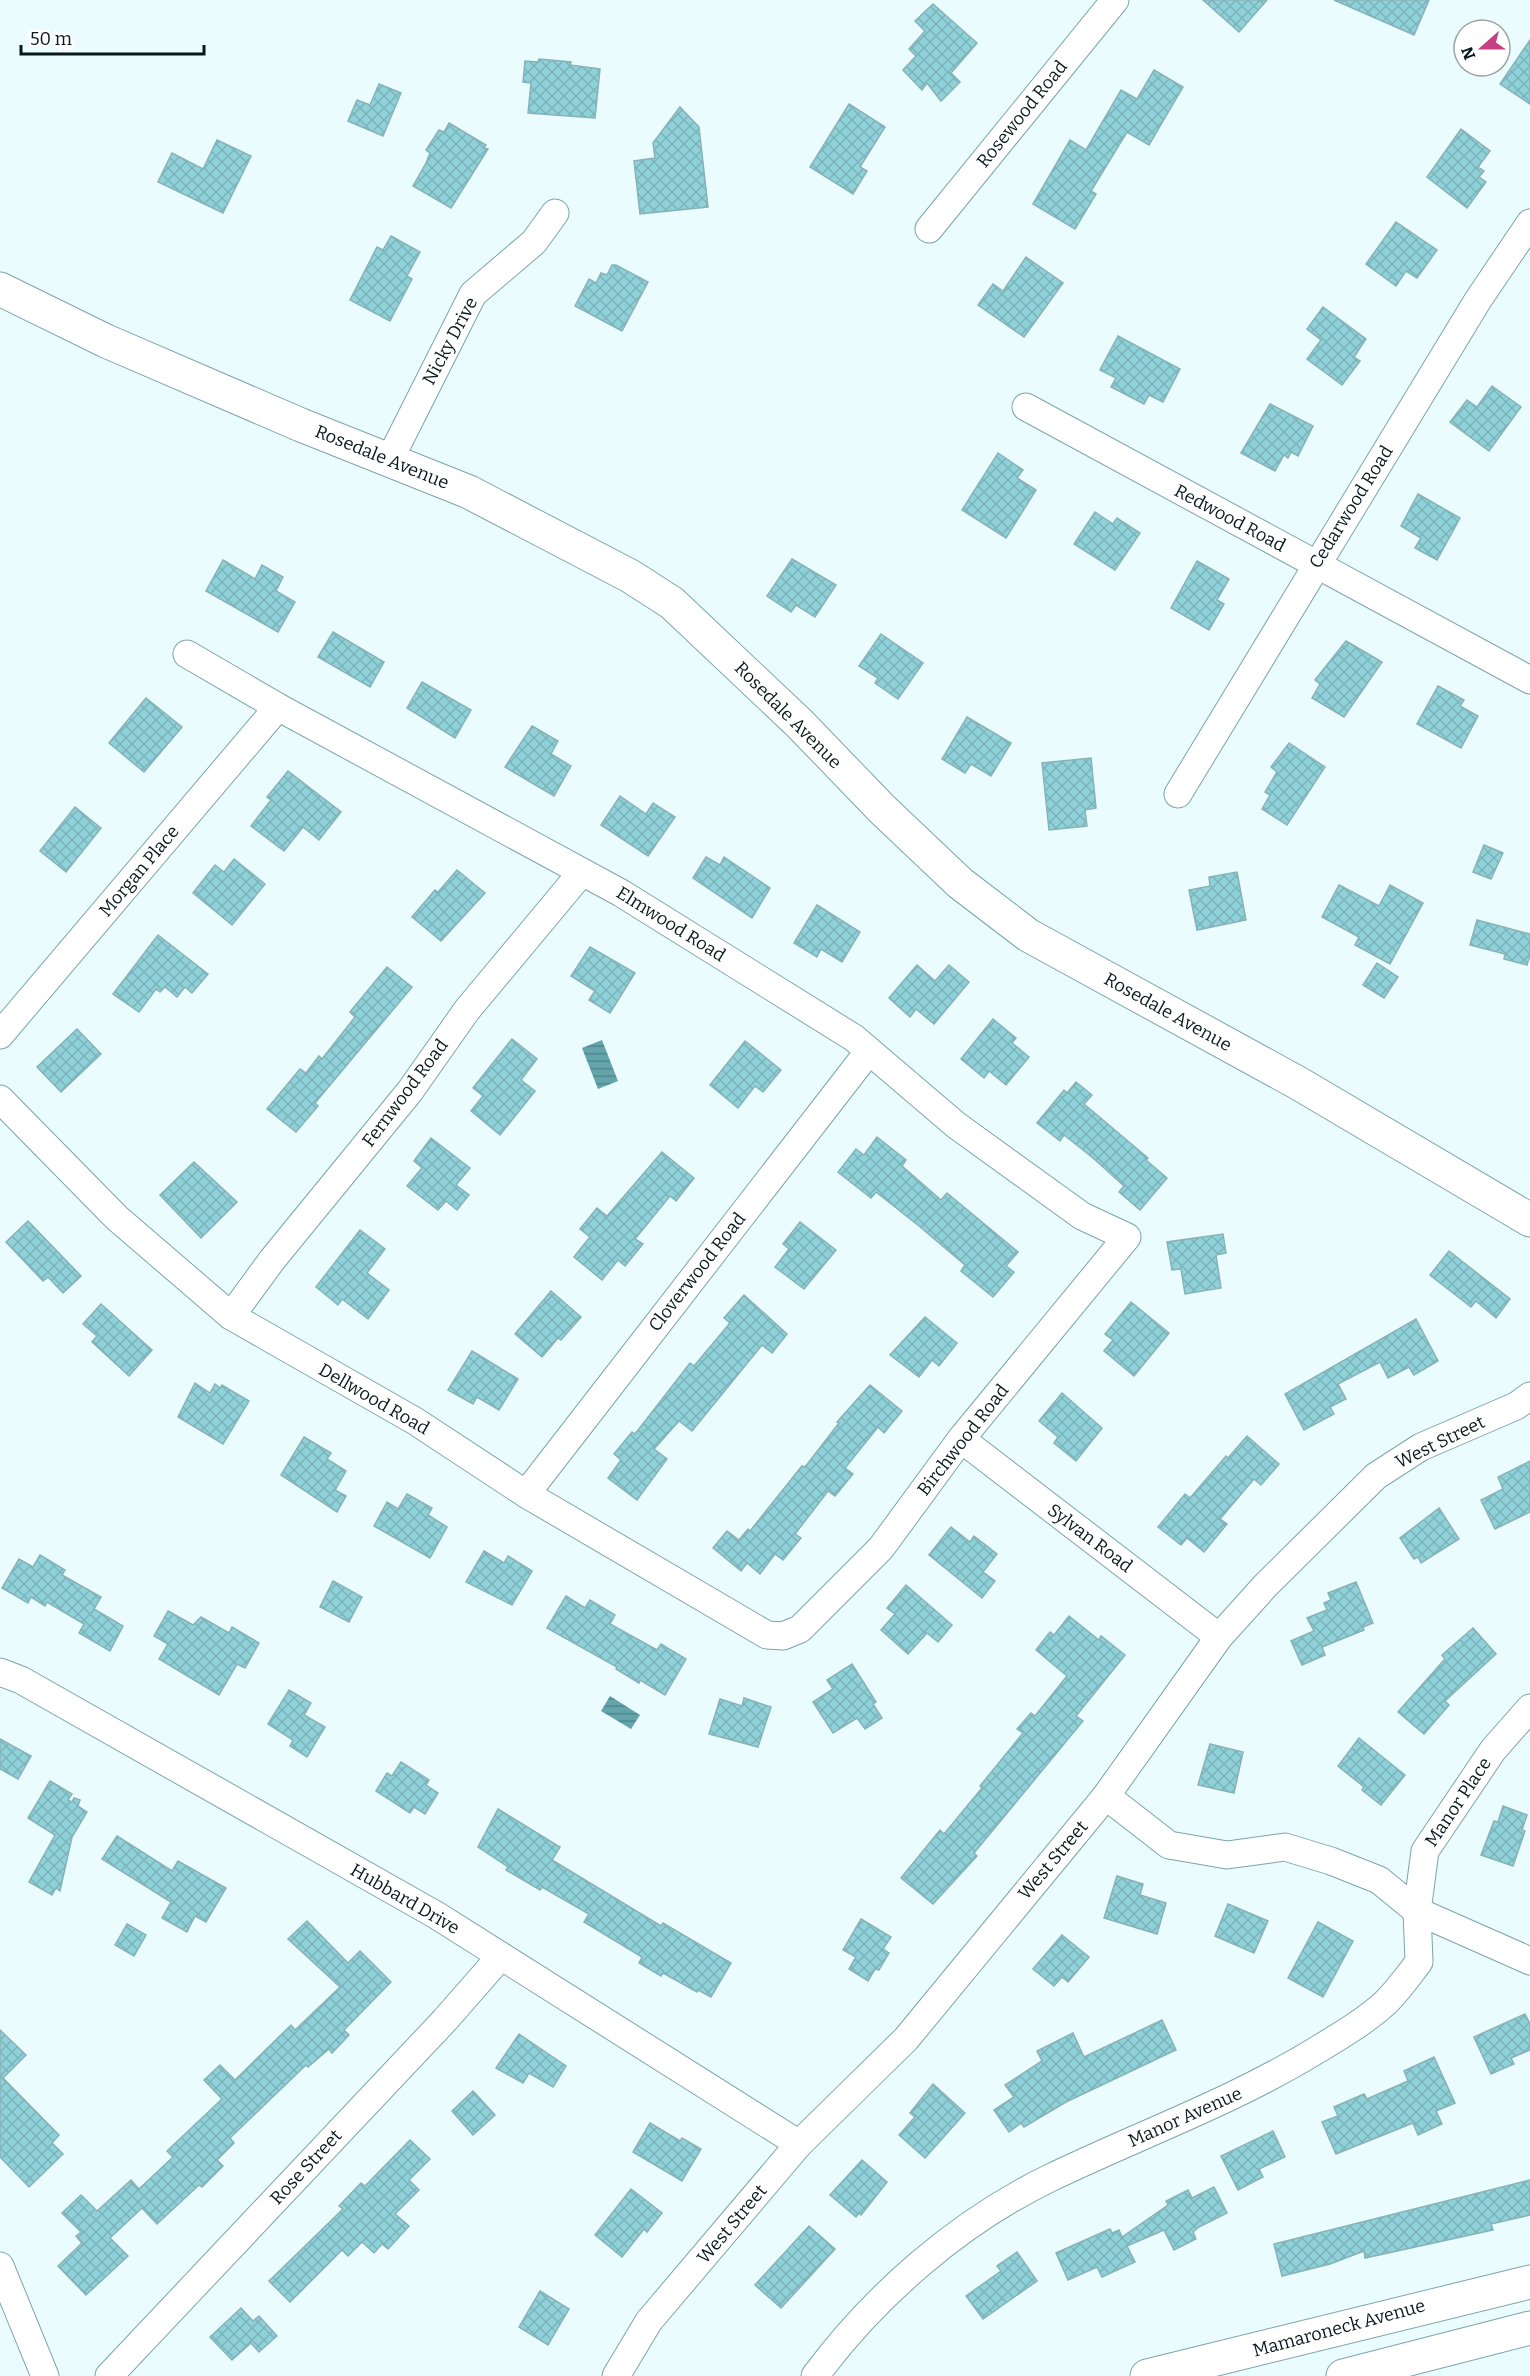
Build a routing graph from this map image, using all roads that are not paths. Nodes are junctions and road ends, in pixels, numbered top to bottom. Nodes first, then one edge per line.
1 (1115, 0) edge
2 (555, 213) dead end
3 (1530, 223) edge
4 (929, 229) dead end
5 (0, 289) edge
6 (1026, 407) dead end
7 (390, 459) junction
8 (1316, 563) junction
9 (187, 654) dead end
10 (1530, 680) edge
11 (278, 707) junction
12 (1178, 794) dead end
13 (582, 872) junction
14 (0, 1035) edge
15 (869, 1051) junction
16 (0, 1100) edge
17 (1530, 1220) edge
18 (1127, 1237) joint
19 (231, 1316) junction
20 (1530, 1396) edge
21 (961, 1439) junction
22 (526, 1494) junction
23 (789, 1633) joint
24 (1220, 1638) junction
25 (0, 1672) edge
26 (1530, 1708) edge
27 (1107, 1796) junction
28 (1417, 1911) junction
29 (501, 1956) junction
30 (1530, 1961) edge
31 (799, 2144) junction
32 (0, 2266) edge
33 (1530, 2282) edge
34 (1530, 2328) edge
35 (45, 2376) edge
36 (109, 2376) edge
37 (616, 2376) edge
38 (815, 2376) edge
39 (1148, 2376) edge
40 (1343, 2376) edge

1 - 4 street, Rosewood Road
2 - 7 street, Nicky Drive
3 - 8 street, Cedarwood Road
5 - 7 street, Rosedale Avenue
6 - 8 street, Redwood Road
7 - 17 street, Rosedale Avenue
8 - 10 street, Redwood Road
8 - 12 street, Cedarwood Road
9 - 11 street, Elmwood Road
11 - 13 street, Elmwood Road
11 - 14 street, Morgan Place
13 - 15 street, Elmwood Road
13 - 19 street, Fernwood Road
15 - 18 street, Elmwood Road
15 - 22 street, Cloverwood Road
16 - 19 street, Dellwood Road
18 - 21 street, Birchwood Road
19 - 22 street, Dellwood Road
20 - 24 street, West Street
21 - 23 street, Birchwood Road
21 - 24 street, Sylvan Road
22 - 23 street, Dellwood Road
24 - 27 street, West Street
25 - 29 street, Hubbard Drive
26 - 28 street, Manor Place
27 - 28 street
27 - 31 street, West Street
28 - 30 street
28 - 38 street, Manor Avenue
29 - 31 street, Hubbard Drive
29 - 36 street, Rose Street
31 - 37 street, West Street
32 - 35 street
33 - 39 street, Mamaroneck Avenue
34 - 40 street

